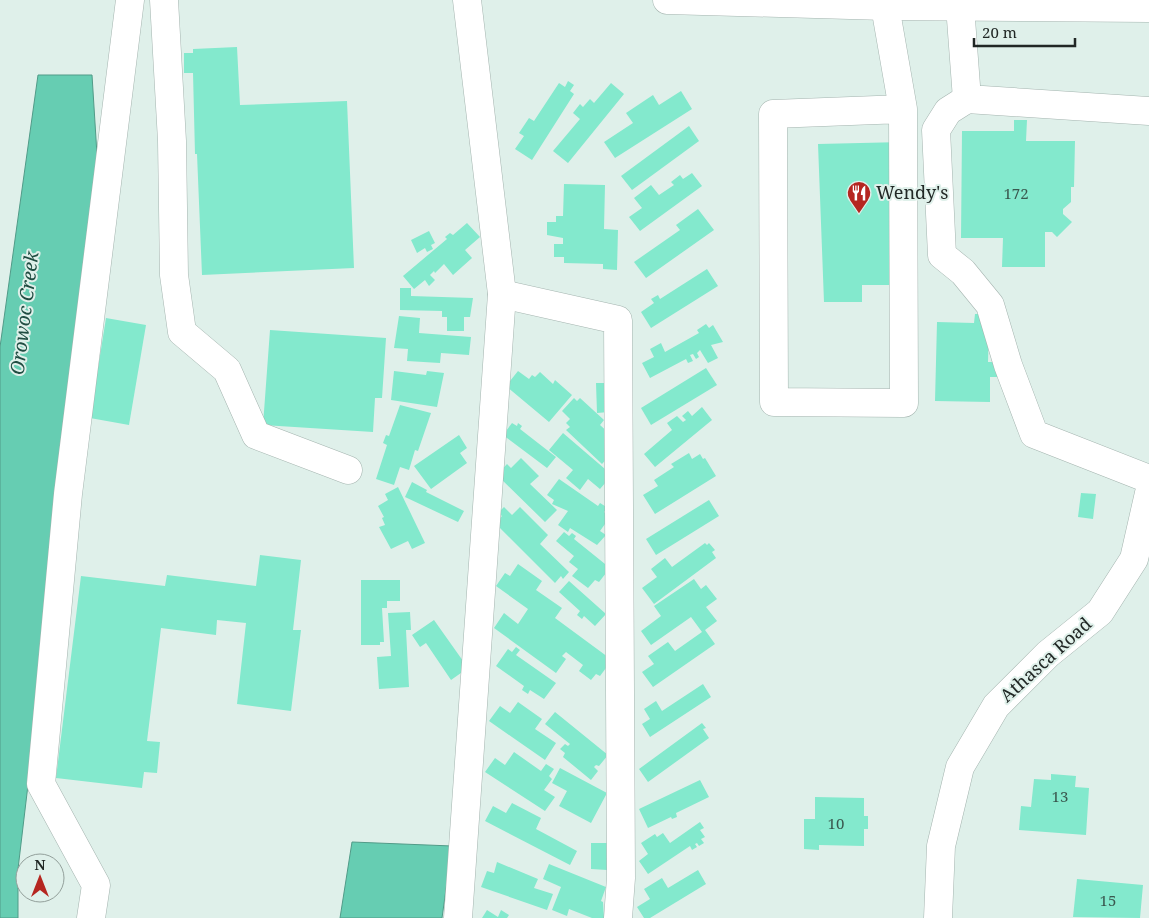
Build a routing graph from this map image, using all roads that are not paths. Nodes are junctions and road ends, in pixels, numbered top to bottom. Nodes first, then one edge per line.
1 (130, 0) edge
2 (164, 0) edge
3 (467, 0) edge
4 (667, 0) edge
5 (1108, 3) edge
6 (885, 6) junction
7 (960, 6) junction
8 (1149, 8) edge
9 (967, 99) junction
10 (903, 109) junction
11 (1149, 111) edge
12 (502, 294) junction
13 (348, 470) dead end
14 (1149, 479) edge
15 (1149, 493) edge
16 (91, 918) edge
17 (458, 918) edge
18 (618, 918) edge
19 (938, 918) edge

1 - 16 main road
2 - 13 main road
3 - 12 main road
4 - 6 main road
5 - 7 main road
5 - 8 main road
6 - 7 main road
6 - 10 main road
7 - 9 main road
9 - 11 main road
9 - 14 main road
10 - 10 main road
12 - 17 main road
12 - 18 main road
15 - 19 main road, Athasca Road

